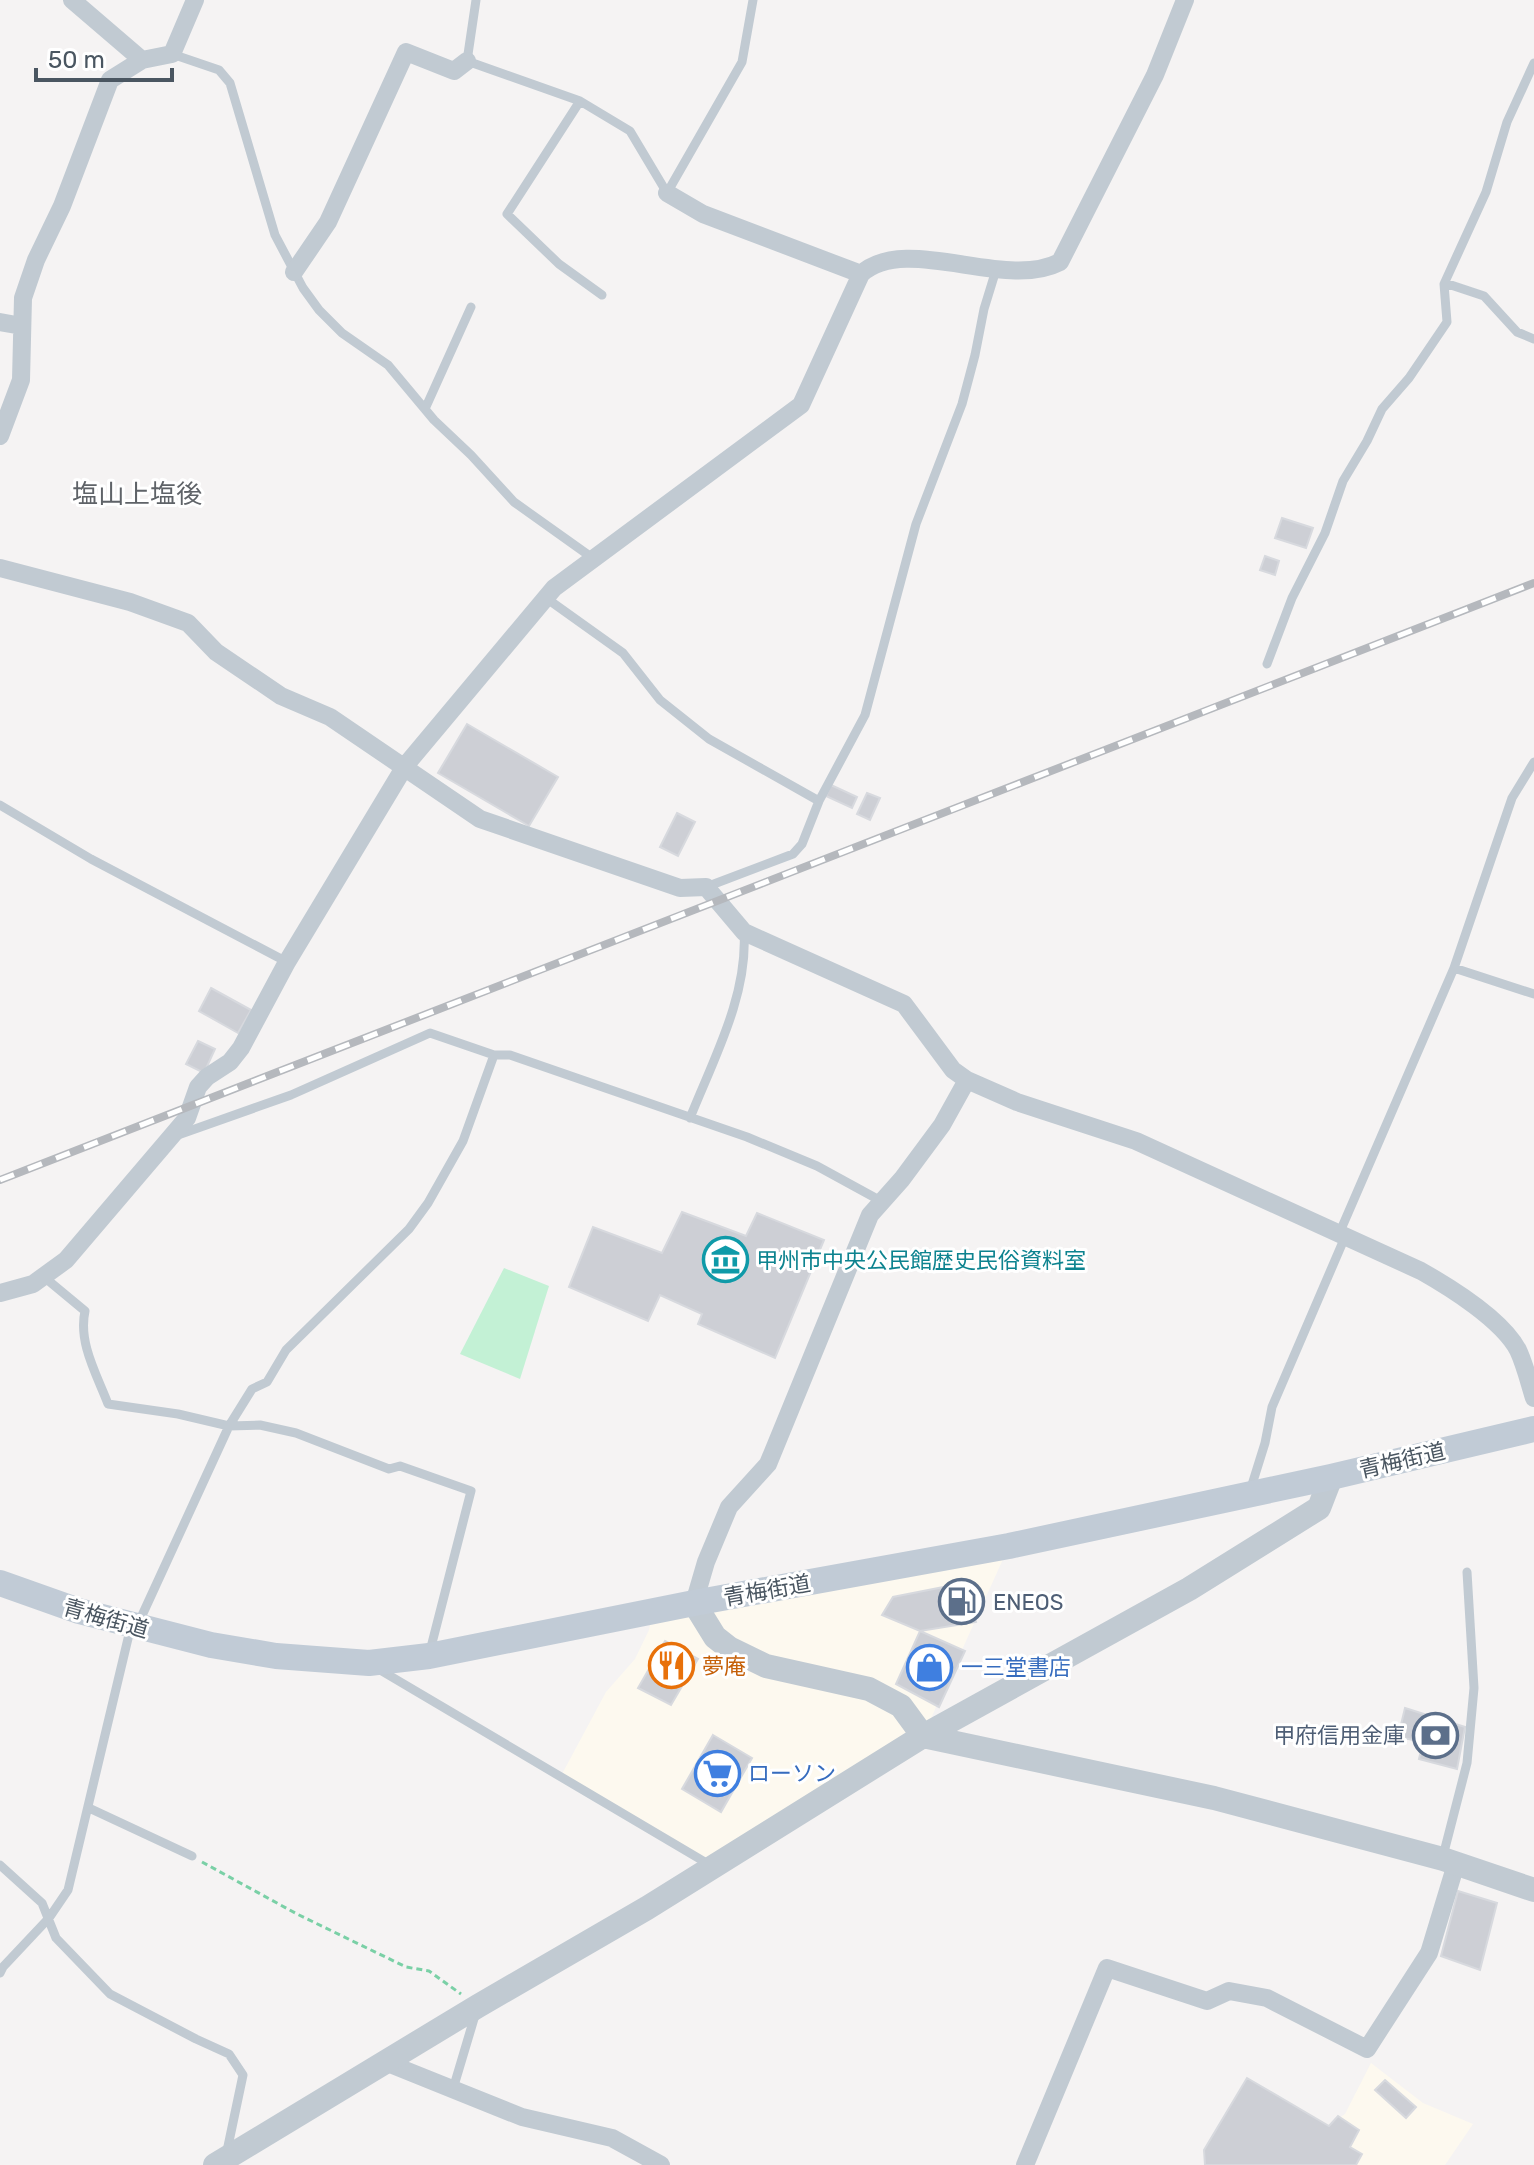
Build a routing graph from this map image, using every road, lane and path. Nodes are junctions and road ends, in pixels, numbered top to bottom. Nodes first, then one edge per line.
1 (72, 0) edge
2 (195, 0) edge
3 (476, 0) edge
4 (753, 0) edge
5 (1185, 0) edge
6 (172, 54) junction
7 (142, 60) junction
8 (467, 61) junction
9 (1534, 63) edge
10 (580, 101) junction
11 (667, 193) junction
12 (996, 270) junction
13 (294, 272) junction
14 (861, 274) junction
15 (1445, 283) junction
16 (602, 295) dead end
17 (471, 307) dead end
18 (0, 322) edge
19 (22, 326) junction
20 (1534, 339) edge
21 (425, 409) junction
22 (0, 436) edge
23 (594, 559) junction
24 (0, 568) edge
25 (546, 598) junction
26 (1267, 664) dead end
27 (1534, 762) edge
28 (405, 766) junction
29 (819, 801) junction
30 (0, 805) edge
31 (706, 887) junction
32 (744, 932) junction
33 (287, 962) junction
34 (1454, 968) junction
35 (1534, 994) edge
36 (494, 1055) junction
37 (967, 1080) junction
38 (690, 1118) junction
39 (171, 1137) junction
40 (881, 1201) junction
41 (1342, 1236) junction
42 (44, 1277) junction
43 (0, 1293) edge
44 (1534, 1398) edge
45 (229, 1426) junction
46 (1534, 1429) edge
47 (1331, 1477) junction
48 (1249, 1494) junction
49 (1467, 1572) dead end
50 (0, 1583) edge
51 (694, 1603) junction
52 (134, 1626) junction
53 (429, 1656) junction
54 (369, 1663) junction
55 (923, 1736) junction
56 (89, 1808) junction
57 (192, 1856) joint
58 (1449, 1862) junction
59 (0, 1865) edge
60 (712, 1866) junction
61 (1534, 1890) edge
62 (49, 1918) junction
63 (0, 1973) edge
64 (478, 2006) junction
65 (385, 2062) junction
66 (453, 2089) junction
67 (223, 2163) edge
68 (661, 2165) edge
69 (1025, 2165) edge

1 - 7 street
2 - 6 street
3 - 8 lane
4 - 11 lane
5 - 12 street
6 - 7 street
6 - 13 lane
7 - 19 street
8 - 10 lane
8 - 13 street
9 - 15 lane
10 - 11 lane
10 - 16 lane
11 - 14 street
12 - 14 street
12 - 29 lane
13 - 21 lane
14 - 23 street
15 - 20 lane
15 - 26 lane
17 - 21 lane
18 - 19 street
19 - 22 street
21 - 23 lane
23 - 25 street
24 - 28 street
25 - 28 street
25 - 29 lane
27 - 34 lane
28 - 31 street
28 - 33 street
29 - 31 lane
30 - 33 lane
31 - 32 street
32 - 37 street
32 - 38 lane
33 - 39 street
34 - 35 lane
34 - 41 lane
36 - 38 lane
36 - 39 lane
36 - 45 lane
37 - 40 street
37 - 41 street
38 - 40 lane
39 - 42 street
40 - 51 street
41 - 44 street
41 - 48 lane
42 - 43 street
42 - 45 lane
45 - 52 lane
45 - 53 lane
46 - 47 main road, 青梅街道
47 - 48 main road, 青梅街道
47 - 55 street
48 - 51 main road, 青梅街道
49 - 58 lane
50 - 52 main road, 青梅街道
51 - 53 main road, 青梅街道
51 - 55 street
52 - 54 main road, 青梅街道
52 - 56 lane
53 - 54 main road, 青梅街道
54 - 60 lane
55 - 58 street
55 - 60 street
56 - 57 lane
56 - 62 lane
57 - 64 path
58 - 61 street
58 - 69 street
59 - 62 lane
60 - 64 street
62 - 63 lane
62 - 67 lane
64 - 65 street
64 - 66 lane
65 - 66 street
65 - 67 street
66 - 68 street

